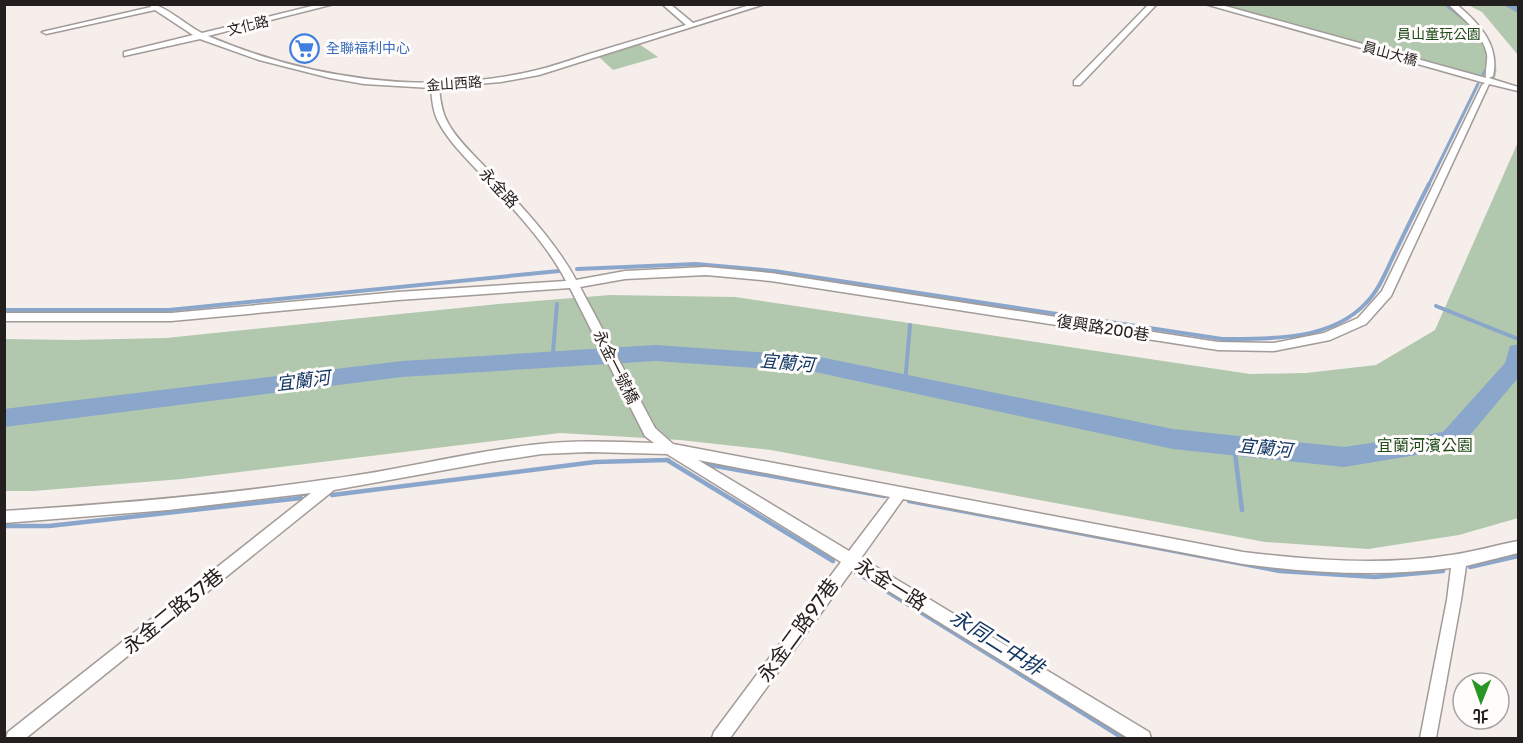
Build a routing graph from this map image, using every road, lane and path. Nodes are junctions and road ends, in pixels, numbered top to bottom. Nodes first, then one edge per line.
1 (331, 4) edge
2 (665, 4) edge
3 (762, 4) edge
4 (1154, 4) edge
5 (1208, 4) edge
6 (1450, 4) edge
7 (154, 6) edge
8 (692, 26) junction
9 (46, 32) dead end
10 (200, 38) junction
11 (127, 54) dead end
12 (1077, 83) dead end
13 (435, 87) junction
14 (1518, 89) edge
15 (575, 284) junction
16 (583, 303) joint
17 (4, 317) edge
18 (650, 432) joint
19 (669, 449) junction
20 (332, 484) junction
21 (900, 494) junction
22 (4, 517) edge
23 (1518, 547) edge
24 (850, 558) junction
25 (1459, 561) junction
26 (4, 729) edge
27 (13, 738) edge
28 (720, 738) edge
29 (1143, 738) edge
30 (1428, 738) edge

1 - 10 street, 文化路
2 - 8 street
3 - 8 street, 金山西路
4 - 12 street
5 - 14 street, 員山大橋
6 - 15 street, 復興路200巷
7 - 9 street
7 - 10 street, 金山西路
8 - 13 street, 金山西路
10 - 11 street, 文化路
10 - 13 street, 金山西路
13 - 15 street, 永金路
15 - 16 street, 永金路
15 - 17 street, 復興路200巷
16 - 18 street, 永金一號橋
18 - 19 street, 永金一路
19 - 20 street
19 - 21 street
19 - 24 street, 永金一路
20 - 22 street
20 - 27 street, 永金二路37巷
21 - 24 street, 永金二路97巷
21 - 25 street
23 - 25 street
24 - 28 street, 永金二路97巷
24 - 29 street, 永金一路
25 - 30 street
26 - 27 street

